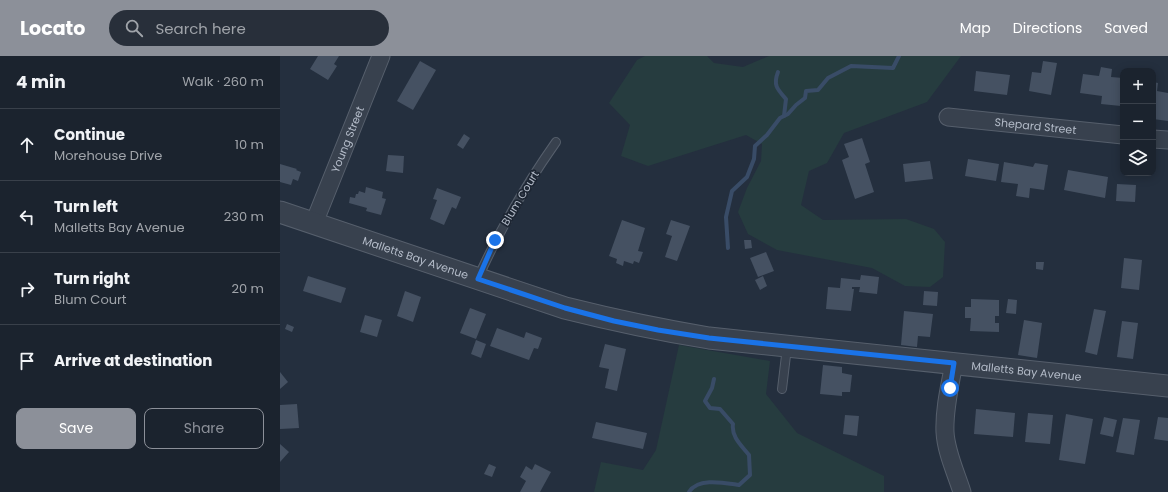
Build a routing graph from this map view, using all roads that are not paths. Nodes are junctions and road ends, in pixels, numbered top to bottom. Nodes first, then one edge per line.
1 (381, 56) edge
2 (948, 116) dead end
3 (1120, 135) edge
4 (1156, 139) edge
5 (1168, 140) edge
6 (556, 142) dead end
7 (280, 212) edge
8 (314, 223) junction
9 (478, 279) junction
10 (787, 346) junction
11 (954, 363) junction
12 (1168, 386) edge
13 (782, 389) dead end
14 (962, 492) edge

1 - 8 street, Young Street
2 - 3 street, Shepard Street
4 - 5 street
6 - 9 lane, Blum Court
7 - 8 street, Malletts Bay Avenue
8 - 9 street, Malletts Bay Avenue
9 - 10 street, Malletts Bay Avenue
10 - 11 street, Malletts Bay Avenue
10 - 13 lane
11 - 12 street, Malletts Bay Avenue
11 - 14 street

